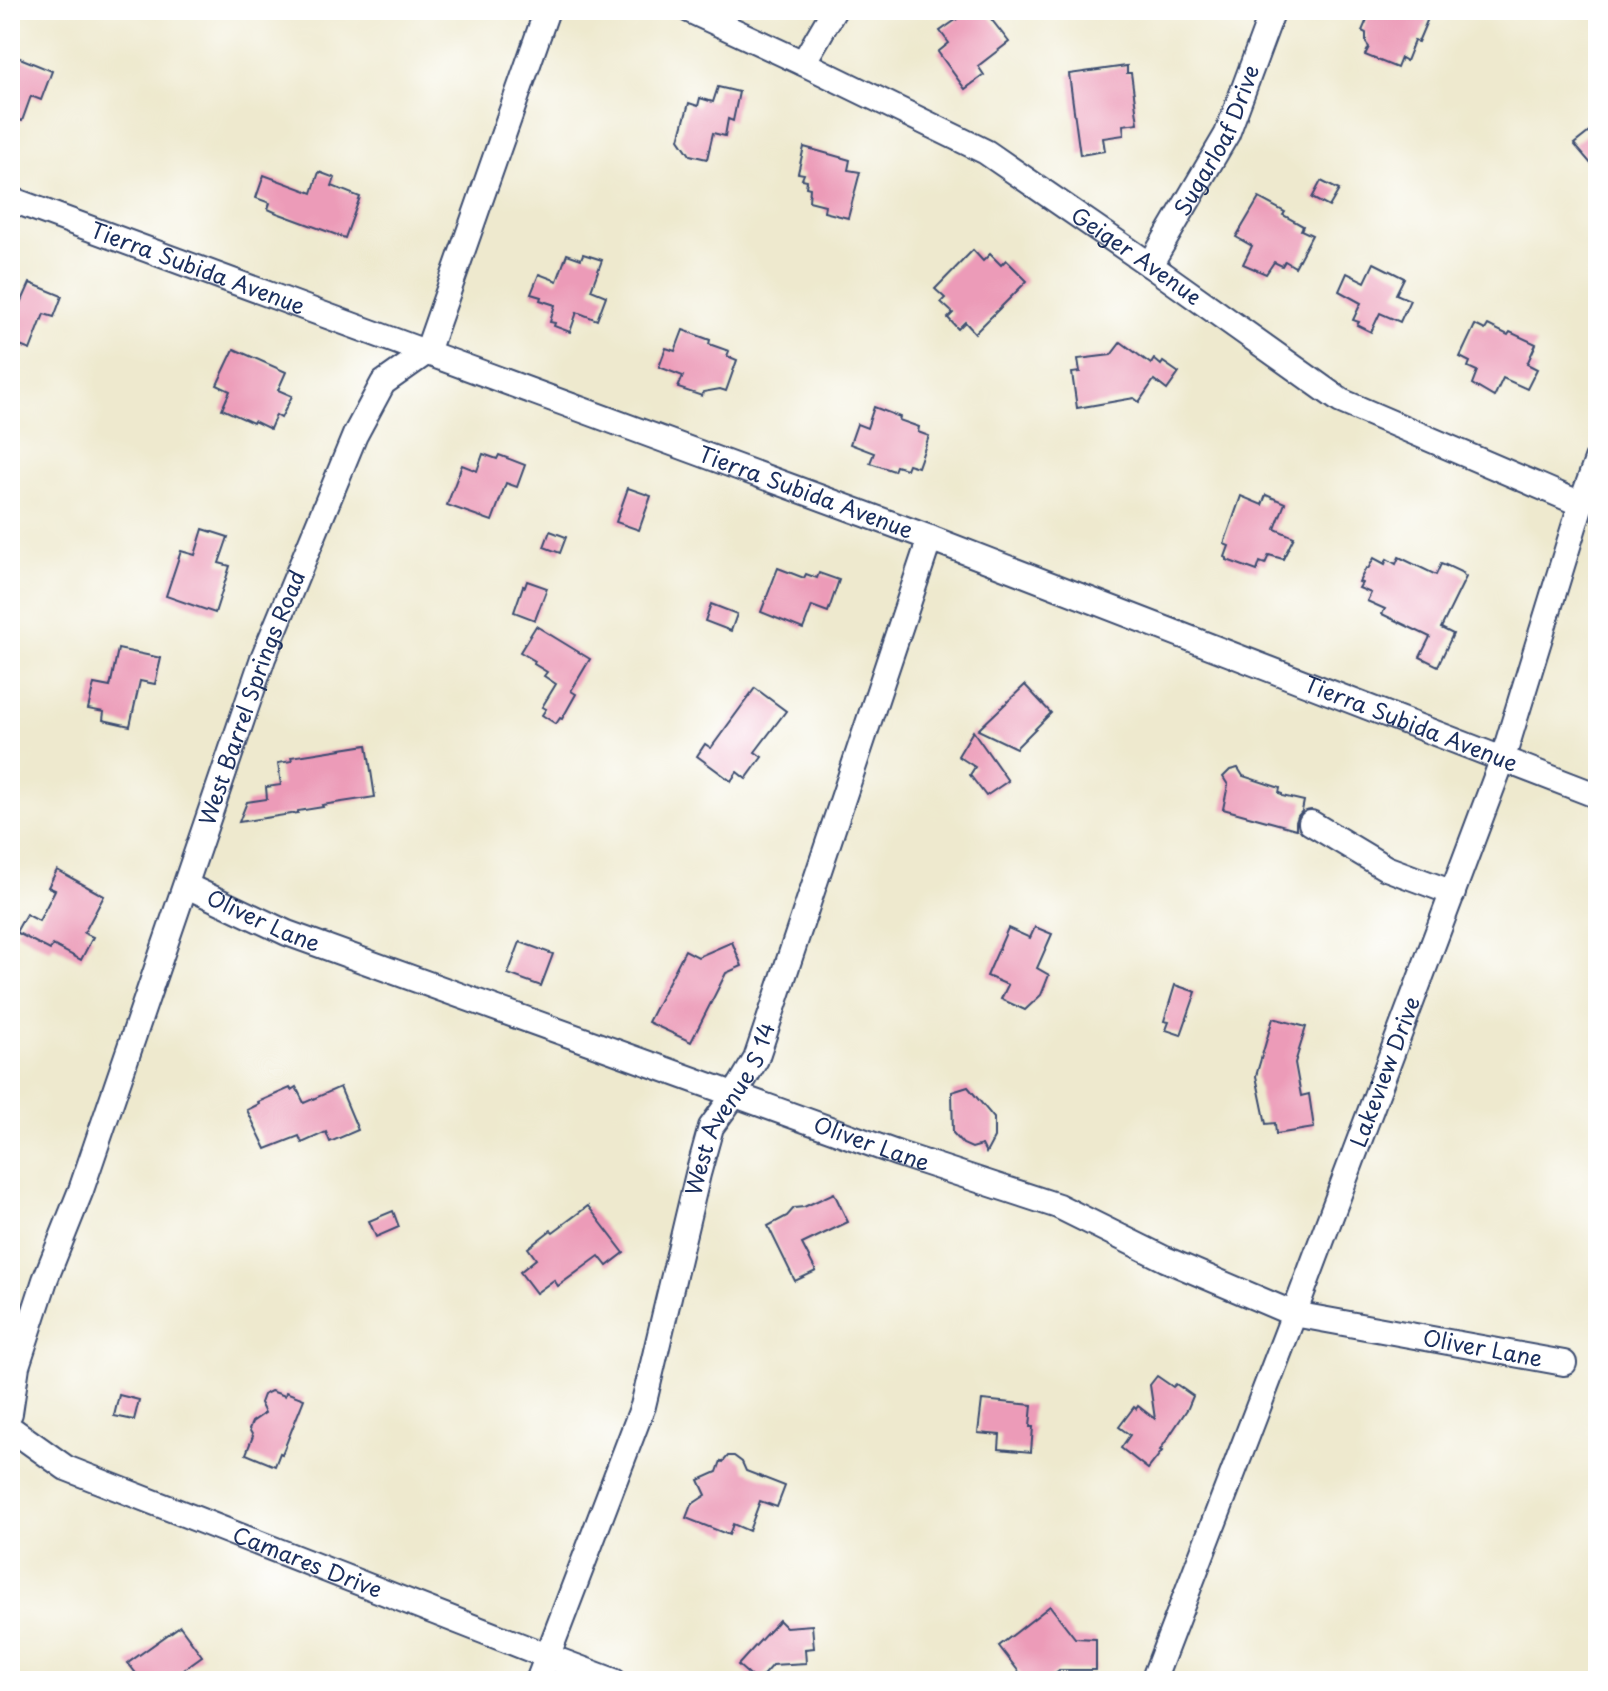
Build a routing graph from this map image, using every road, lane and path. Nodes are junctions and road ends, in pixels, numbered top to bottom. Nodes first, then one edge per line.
1 (547, 10) edge
2 (689, 10) edge
3 (834, 10) edge
4 (1273, 10) edge
5 (803, 63) junction
6 (10, 199) edge
7 (1150, 265) junction
8 (427, 352) junction
9 (1598, 457) edge
10 (1581, 504) junction
11 (930, 538) junction
12 (1502, 761) junction
13 (1598, 796) edge
14 (1311, 823) dead end
15 (187, 886) junction
16 (1453, 893) junction
17 (735, 1094) junction
18 (1294, 1314) junction
19 (1564, 1363) dead end
20 (10, 1413) edge
21 (10, 1428) edge
22 (547, 1656) junction
23 (538, 1681) edge
24 (614, 1681) edge
25 (1153, 1681) edge

1 - 8 street
2 - 5 street, Geiger Avenue
3 - 5 street
4 - 7 street, Sugarloaf Drive
5 - 7 street, Geiger Avenue
6 - 8 street, Tierra Subida Avenue
7 - 10 street, Geiger Avenue
8 - 11 street, Tierra Subida Avenue
8 - 15 street, West Barrel Springs Road
9 - 10 street, Lakeview Drive
10 - 12 street, Lakeview Drive
11 - 12 street, Tierra Subida Avenue
11 - 17 street, West Avenue S 14
12 - 13 street, Tierra Subida Avenue
12 - 16 street, Lakeview Drive
14 - 16 street
15 - 17 street, Oliver Lane
15 - 20 street, West Barrel Springs Road
16 - 18 street, Lakeview Drive
17 - 18 street, Oliver Lane
17 - 22 street, West Avenue S 14
18 - 19 street, Oliver Lane
18 - 25 street, Lakeview Drive
21 - 22 street, Camares Drive
22 - 23 street, West Avenue S 14
22 - 24 street, Camares Drive

